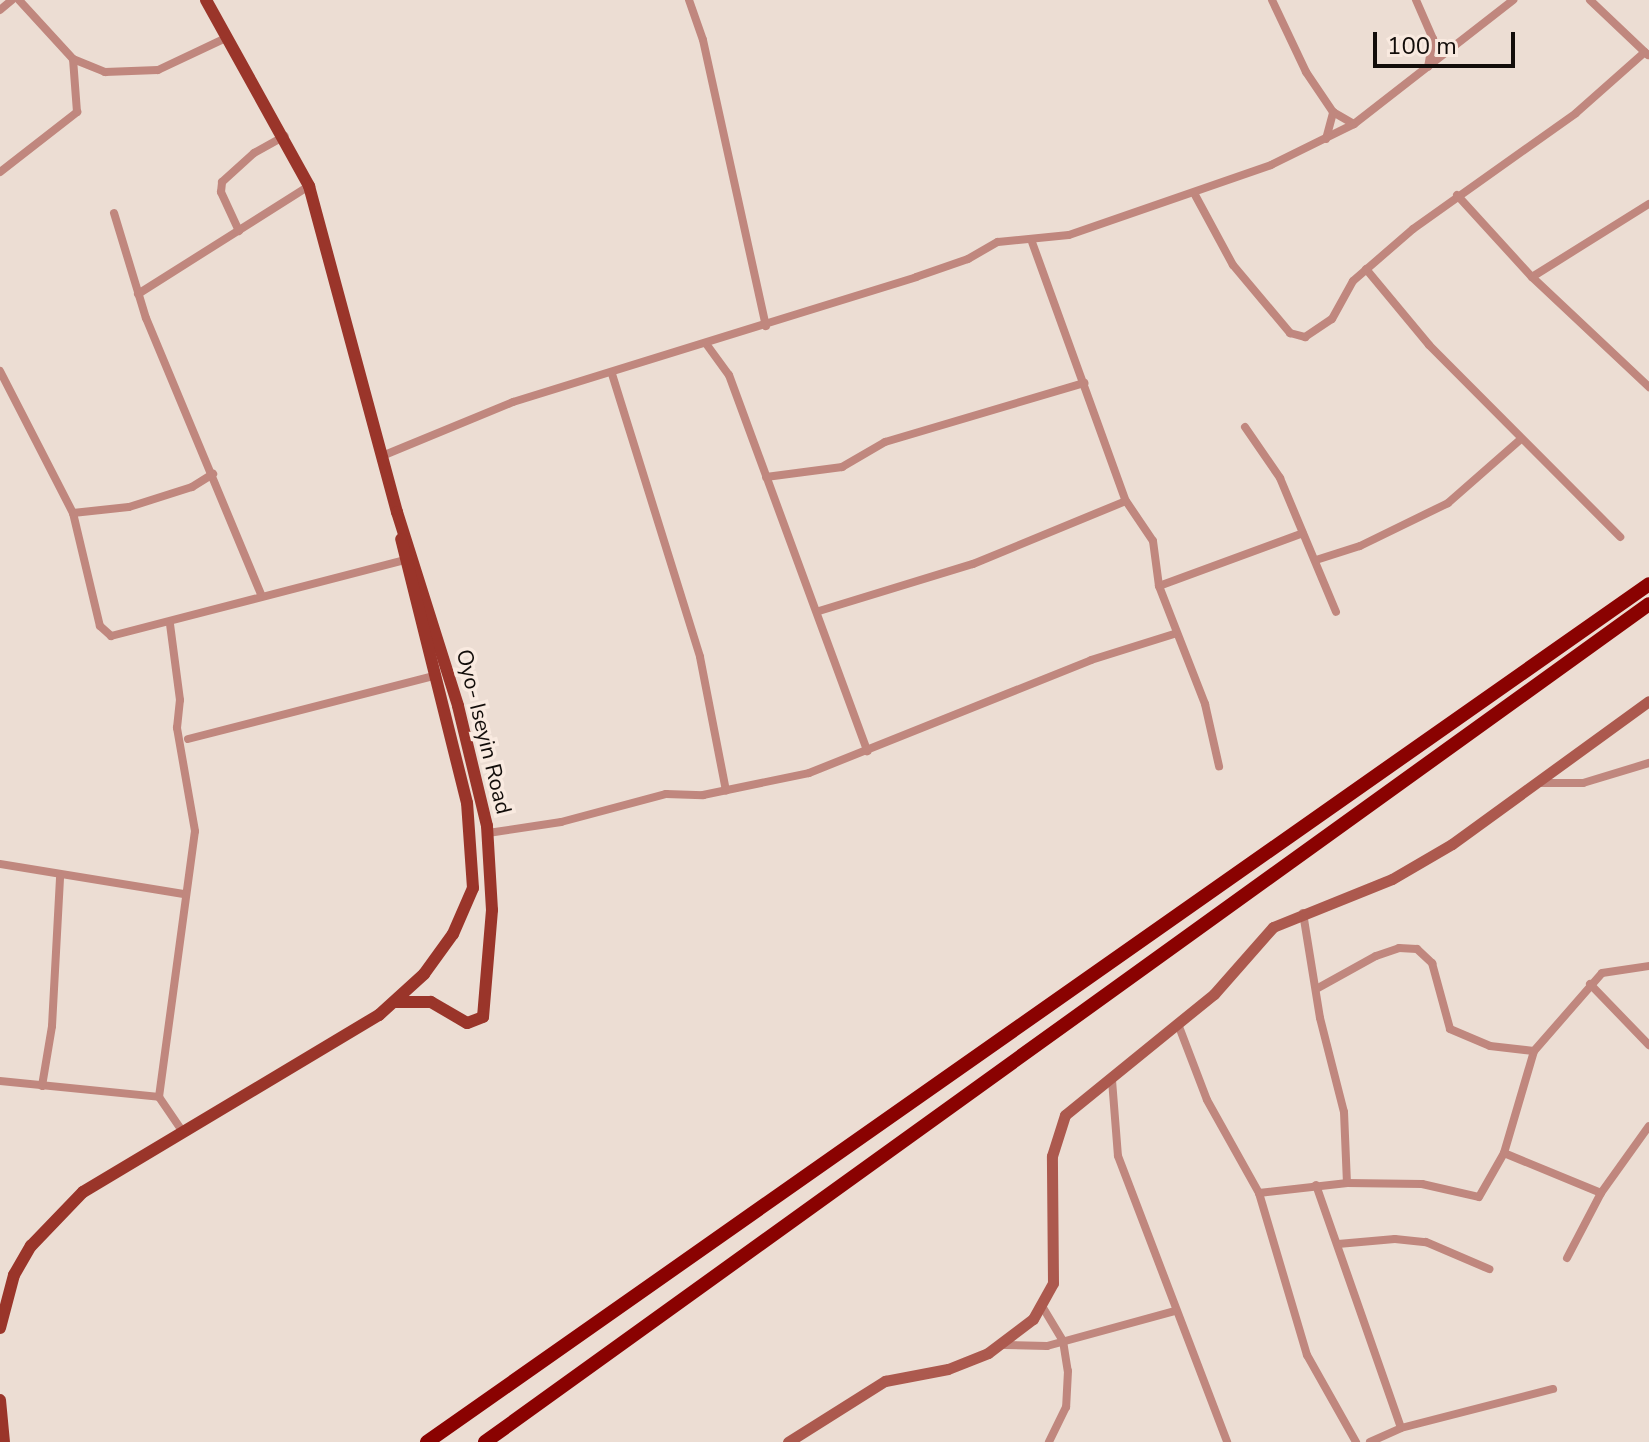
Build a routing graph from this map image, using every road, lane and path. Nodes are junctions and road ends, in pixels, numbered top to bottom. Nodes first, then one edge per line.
1 (12, 0) edge
2 (19, 0) edge
3 (206, 0) edge
4 (689, 0) edge
5 (1272, 0) edge
6 (1416, 0) edge
7 (1513, 0) edge
8 (1590, 0) edge
9 (0, 10) edge
10 (228, 37) junction
11 (1433, 39) junction
12 (1450, 50) junction
13 (1647, 54) edge
14 (73, 59) junction
15 (1428, 67) junction
16 (1333, 112) junction
17 (1354, 124) junction
18 (285, 136) junction
19 (1326, 139) junction
20 (0, 172) edge
21 (309, 186) junction
22 (1194, 193) junction
23 (1457, 195) junction
24 (1649, 204) edge
25 (114, 213) dead end
26 (239, 231) junction
27 (1032, 242) junction
28 (1366, 269) junction
29 (1532, 277) junction
30 (138, 294) junction
31 (766, 326) junction
32 (707, 345) junction
33 (0, 371) edge
34 (612, 374) junction
35 (1084, 383) junction
36 (1649, 387) edge
37 (1245, 427) dead end
38 (1521, 439) junction
39 (382, 456) junction
40 (213, 474) junction
41 (766, 477) junction
42 (1126, 501) junction
43 (397, 512) junction
44 (73, 513) junction
45 (1303, 533) junction
46 (1620, 537) dead end
47 (404, 560) junction
48 (1316, 560) junction
49 (1649, 584) edge
50 (1159, 586) junction
51 (262, 596) junction
52 (1649, 604) edge
53 (819, 611) junction
54 (1336, 612) dead end
55 (170, 624) junction
56 (1174, 634) junction
57 (434, 676) junction
58 (1649, 701) edge
59 (188, 739) dead end
60 (867, 751) junction
61 (1649, 763) edge
62 (1219, 766) dead end
63 (1541, 783) junction
64 (726, 791) junction
65 (488, 833) junction
66 (0, 864) edge
67 (60, 876) junction
68 (184, 894) junction
69 (1303, 912) junction
70 (1649, 966) edge
71 (1590, 984) junction
72 (1318, 988) junction
73 (395, 1002) junction
74 (1178, 1024) junction
75 (1649, 1045) edge
76 (1534, 1051) junction
77 (1112, 1080) junction
78 (0, 1081) edge
79 (42, 1086) junction
80 (159, 1097) junction
81 (1649, 1126) edge
82 (183, 1132) junction
83 (1504, 1153) junction
84 (1347, 1183) junction
85 (1316, 1185) junction
86 (1259, 1193) junction
87 (1601, 1193) junction
88 (1338, 1244) junction
89 (1567, 1258) dead end
90 (1489, 1269) dead end
91 (1042, 1306) junction
92 (1175, 1311) junction
93 (0, 1328) edge
94 (1063, 1341) junction
95 (1005, 1345) junction
96 (1553, 1389) dead end
97 (0, 1400) edge
98 (1401, 1428) junction
99 (4, 1442) edge
100 (427, 1442) edge
101 (485, 1442) edge
102 (788, 1442) edge
103 (1049, 1442) edge
104 (1227, 1442) edge
105 (1356, 1442) edge
106 (1370, 1442) edge

1 - 9 street
2 - 14 street
3 - 10 main road, Oyo- Iseyin Road
4 - 31 street
5 - 16 street
6 - 11 street
7 - 12 street
8 - 13 street
10 - 14 street
10 - 18 main road, Oyo- Iseyin Road
11 - 12 street
11 - 15 street
12 - 15 street
13 - 23 street
14 - 20 street
15 - 17 street
16 - 17 street
16 - 19 street
17 - 19 street
18 - 21 main road, Oyo- Iseyin Road
18 - 26 street
19 - 22 street
21 - 26 street
21 - 39 main road, Oyo- Iseyin Road
22 - 27 street
22 - 28 street
23 - 28 street
23 - 29 street
24 - 29 street
25 - 30 street
26 - 30 street
27 - 31 street
27 - 35 street
28 - 38 street
29 - 36 street
30 - 40 street
31 - 32 street
32 - 34 street
32 - 41 street
33 - 44 street
34 - 39 street
34 - 64 street
35 - 41 street
35 - 42 street
37 - 45 street
38 - 46 street
38 - 48 street
39 - 43 main road, Oyo- Iseyin Road
40 - 44 street
40 - 51 street
41 - 53 street
42 - 50 street
42 - 53 street
43 - 47 main road, Oyo- Iseyin Road
43 - 65 main road, Oyo- Iseyin Road
44 - 55 street
45 - 48 street
45 - 50 street
47 - 51 street
47 - 57 main road, Oyo- Iseyin Road
48 - 54 street
49 - 100 highway
50 - 56 street
51 - 55 street
52 - 101 highway
53 - 60 street
55 - 68 street
56 - 60 street
56 - 62 street
57 - 59 street
57 - 73 main road, Oyo- Iseyin Road
58 - 63 street
60 - 64 street
61 - 63 street
63 - 69 street
64 - 65 street
65 - 73 main road, Oyo- Iseyin Road
66 - 67 street
67 - 68 street
67 - 79 street
68 - 80 street
69 - 72 street
69 - 74 street
70 - 71 street
71 - 75 street
71 - 76 street
72 - 76 street
72 - 84 street
73 - 82 main road, Oyo- Iseyin Road
74 - 77 street
74 - 86 street
76 - 83 street
77 - 91 street
77 - 92 street
78 - 79 street
79 - 80 street
80 - 82 street
81 - 87 street
82 - 93 main road, Oyo- Iseyin Road
83 - 84 street
83 - 87 street
84 - 85 street
85 - 86 street
85 - 88 street
86 - 105 street
87 - 89 street
88 - 90 street
88 - 98 street
91 - 94 street
91 - 95 street
92 - 94 street
92 - 104 street
94 - 95 street
94 - 103 street
95 - 102 street
96 - 98 street
97 - 99 main road
98 - 106 street

